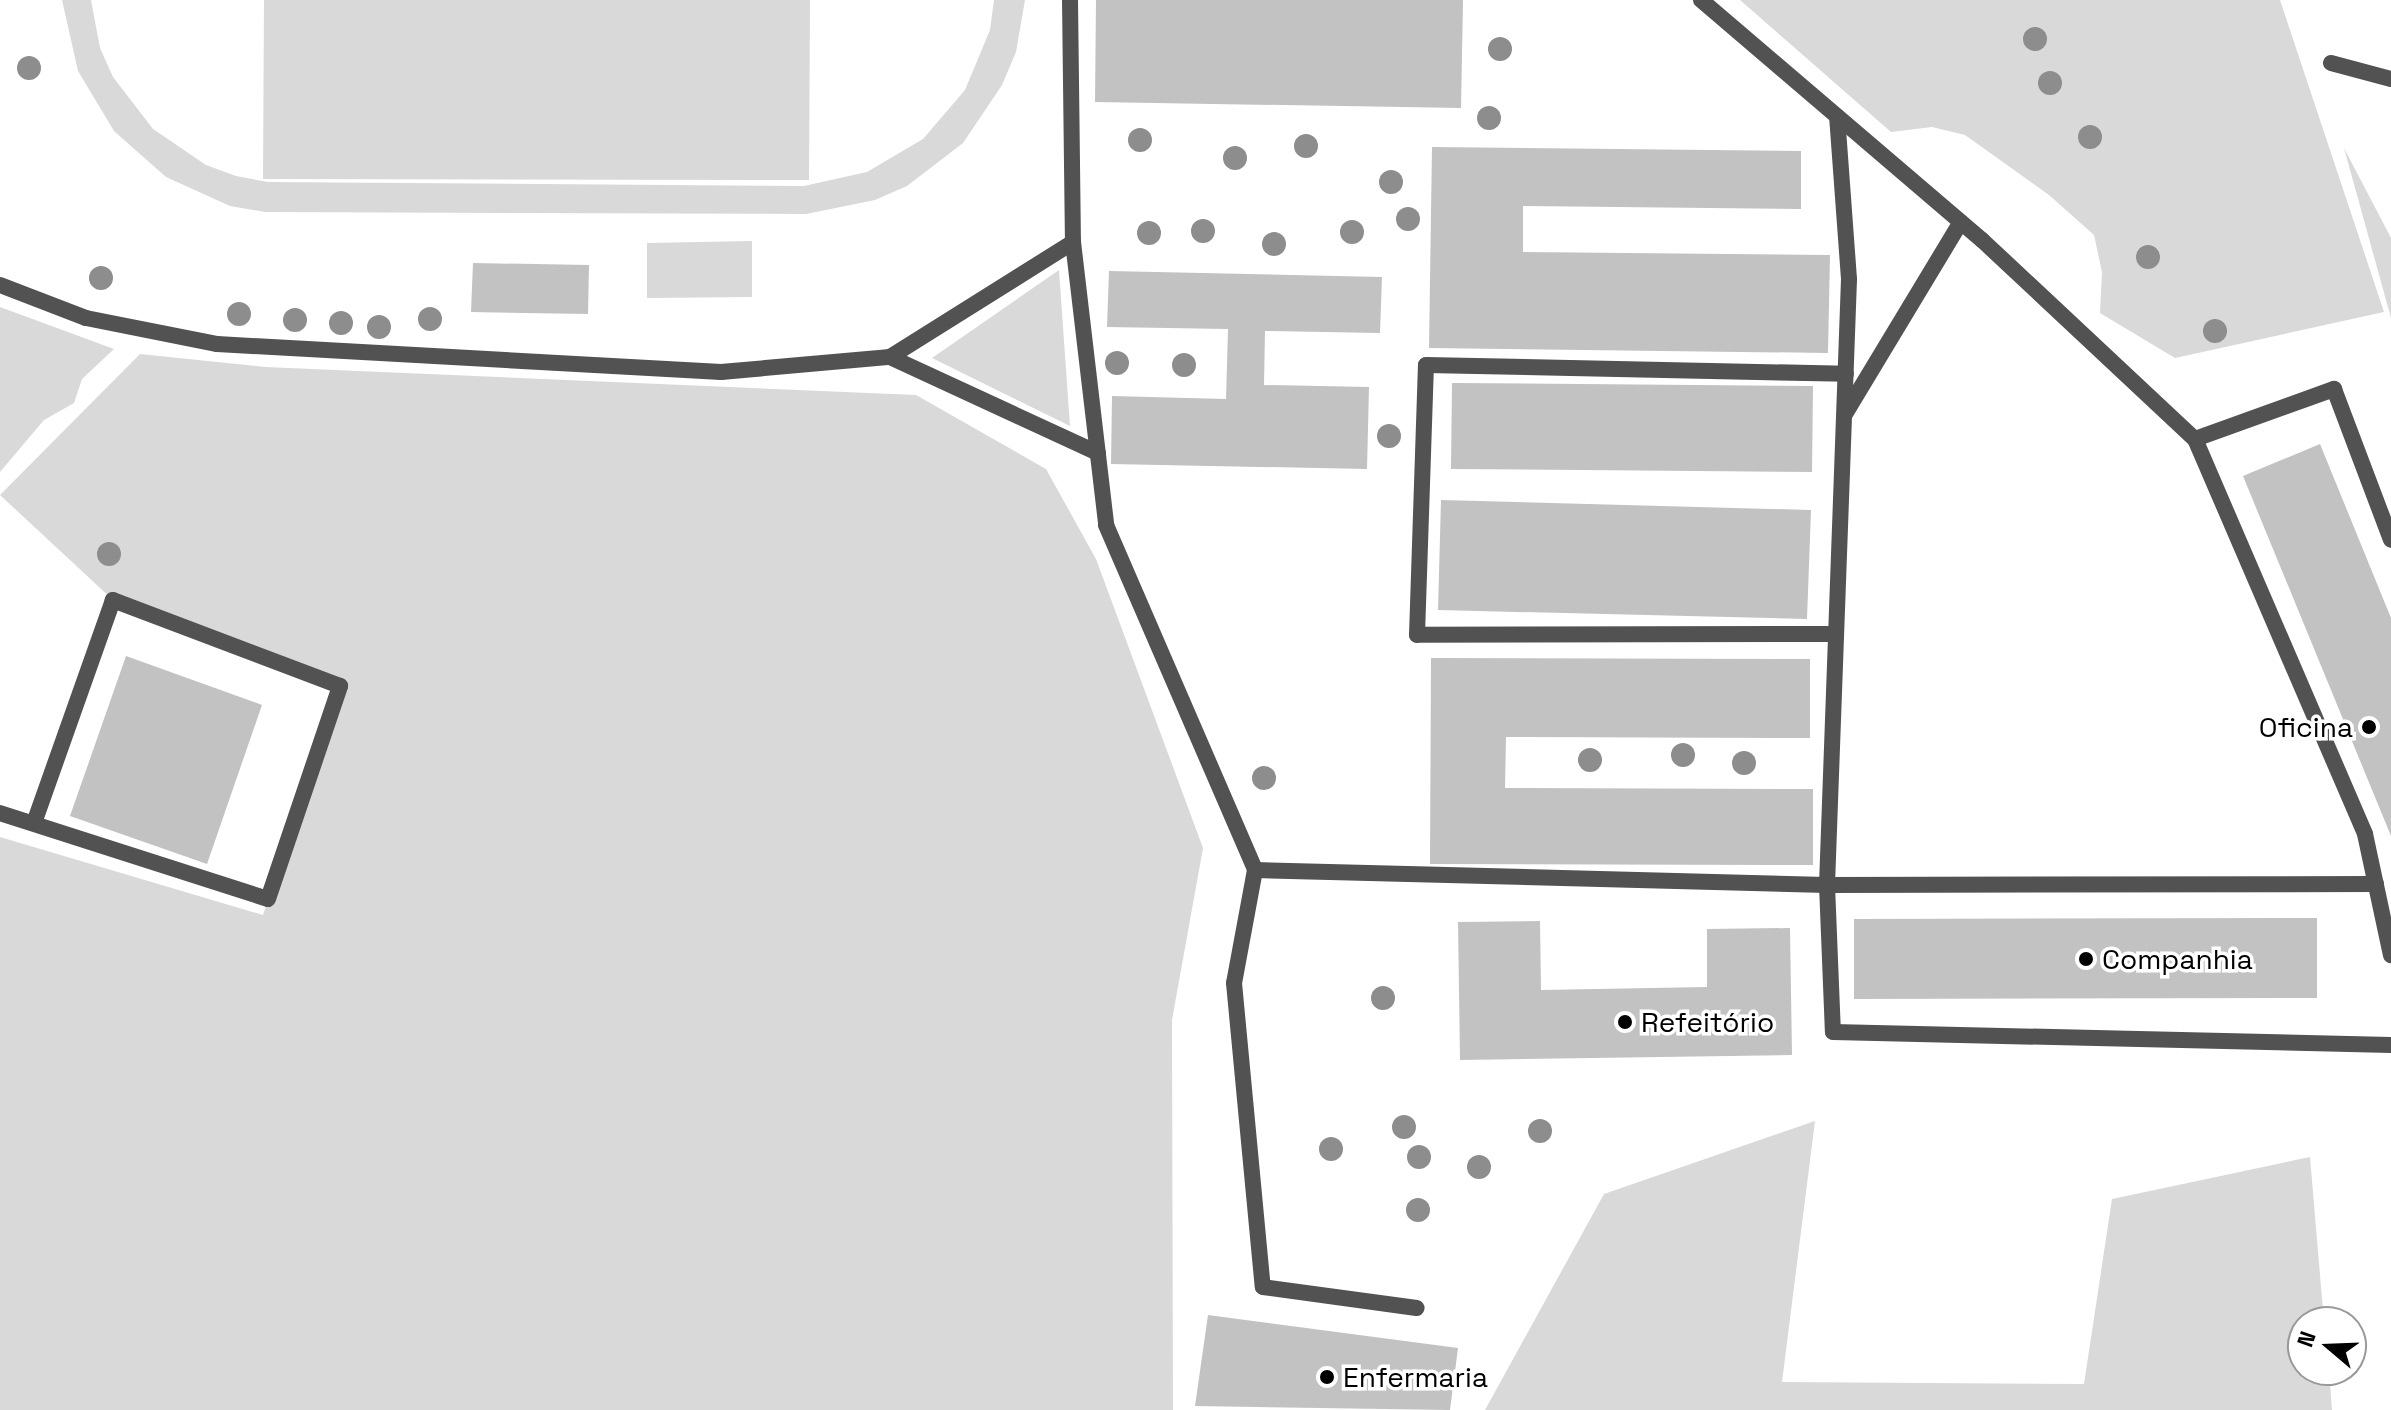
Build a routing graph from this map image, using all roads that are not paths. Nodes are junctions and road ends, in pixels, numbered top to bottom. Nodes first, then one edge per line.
1 (1070, 0) edge
2 (1701, 0) edge
3 (2331, 63) dead end
4 (2391, 79) edge
5 (1837, 116) junction
6 (1961, 222) junction
7 (1073, 242) junction
8 (0, 285) edge
9 (890, 357) junction
10 (1846, 374) junction
11 (1844, 415) junction
12 (2195, 439) junction
13 (1098, 453) junction
14 (2391, 540) edge
15 (1836, 634) junction
16 (0, 813) edge
17 (35, 820) junction
18 (1255, 870) junction
19 (2376, 884) junction
20 (1827, 885) junction
21 (2391, 955) edge
22 (2391, 1045) edge
23 (1417, 1308) dead end

1 - 7 lane
2 - 5 lane
3 - 4 lane
5 - 6 lane
5 - 10 lane
6 - 11 lane
6 - 12 lane
7 - 9 lane
7 - 13 lane
8 - 9 lane
9 - 13 lane
10 - 11 lane
10 - 15 lane
11 - 15 lane
12 - 14 lane
12 - 19 lane
13 - 18 lane
15 - 20 lane
16 - 17 lane
17 - 17 lane
18 - 20 lane
18 - 23 lane
19 - 20 lane
19 - 21 lane
20 - 22 lane

